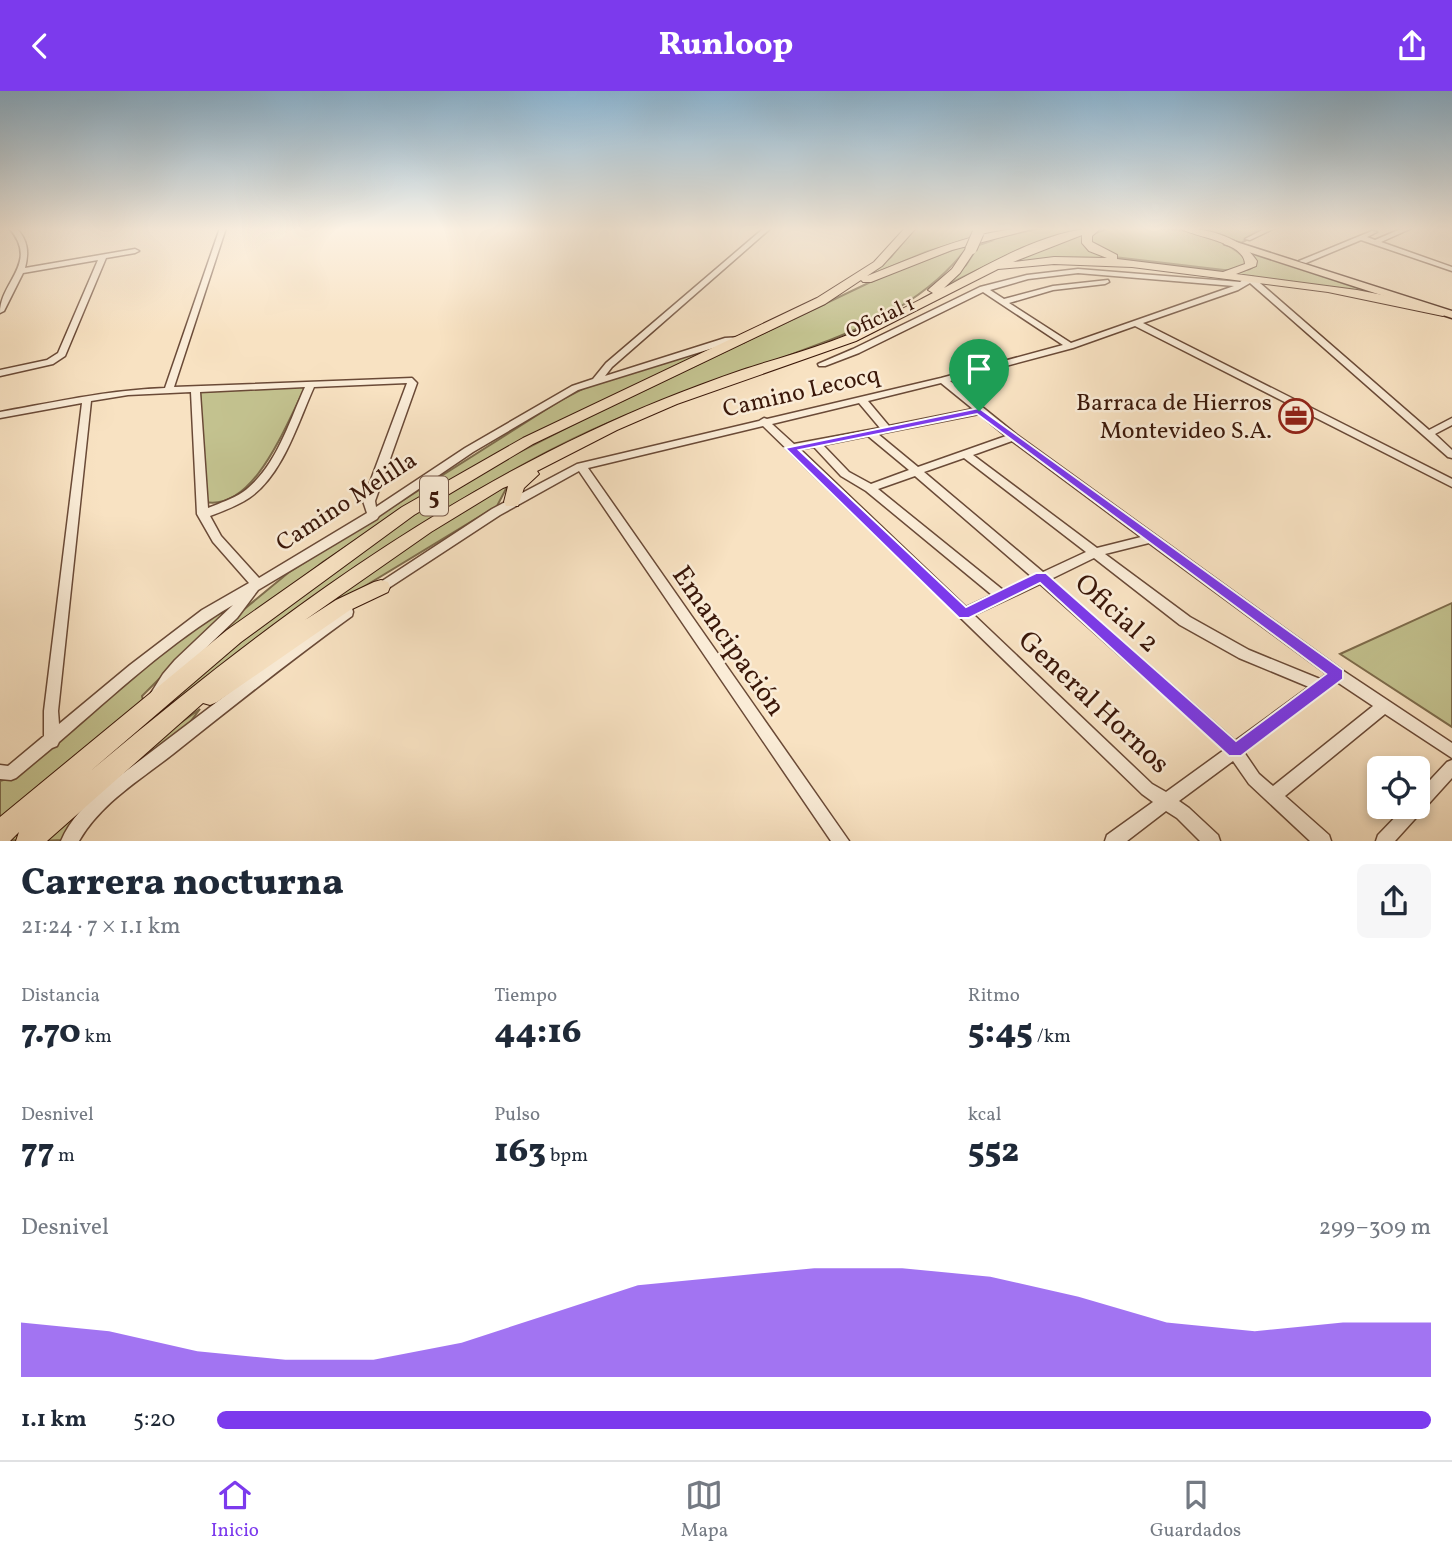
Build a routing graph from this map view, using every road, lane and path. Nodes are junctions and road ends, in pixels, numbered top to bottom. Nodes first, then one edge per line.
1 (21, 263) edge
2 (67, 263) edge
3 (100, 263) edge
4 (211, 263) edge
5 (727, 263) edge
6 (879, 263) edge
7 (908, 263) edge
8 (961, 263) edge
9 (1000, 263) edge
10 (1031, 263) edge
11 (1096, 263) edge
12 (1154, 263) edge
13 (1251, 263) edge
14 (1293, 263) edge
15 (1435, 263) edge
16 (1452, 269) edge
17 (20, 271) junction
18 (1078, 271) junction
19 (976, 275) junction
20 (1246, 281) junction
21 (1105, 282) dead end
22 (1090, 283) junction
23 (983, 289) junction
24 (821, 301) junction
25 (1002, 302) junction
26 (907, 310) junction
27 (0, 311) edge
28 (1448, 314) edge
29 (1136, 323) junction
30 (741, 340) junction
31 (1070, 346) junction
32 (822, 364) dead end
33 (0, 373) edge
34 (597, 379) junction
35 (943, 380) junction
36 (311, 384) junction
37 (169, 389) junction
38 (195, 389) junction
39 (87, 398) junction
40 (861, 399) junction
41 (979, 411) junction
42 (0, 415) edge
43 (764, 421) junction
44 (1452, 421) edge
45 (615, 426) junction
46 (886, 429) junction
47 (870, 432) junction
48 (1427, 434) junction
49 (1013, 436) junction
50 (816, 443) junction
51 (791, 448) junction
52 (965, 454) junction
53 (1452, 456) edge
54 (581, 466) junction
55 (916, 472) junction
56 (1452, 484) edge
57 (870, 488) junction
58 (519, 494) junction
59 (203, 514) junction
60 (373, 516) junction
61 (1152, 538) junction
62 (1094, 553) junction
63 (1041, 577) junction
64 (256, 583) junction
65 (381, 587) junction
66 (1002, 596) junction
67 (964, 614) junction
68 (1337, 674) junction
69 (1322, 686) junction
70 (154, 701) junction
71 (1384, 706) junction
72 (52, 741) junction
73 (1235, 751) junction
74 (1452, 751) edge
75 (120, 759) junction
76 (1452, 767) edge
77 (6, 773) edge
78 (1430, 790) edge
79 (1273, 796) junction
80 (1167, 803) junction
81 (1404, 819) edge
82 (0, 833) edge
83 (28, 841) edge
84 (69, 841) edge
85 (841, 841) edge
86 (1113, 841) edge
87 (1212, 841) edge
88 (1323, 841) edge
89 (1384, 841) edge

1 - 17 street
2 - 17 street
3 - 33 street
4 - 37 street
5 - 34 street, Camino Melilla
6 - 24 highway, 5
7 - 24 highway
8 - 26 highway, 5, bridge
9 - 19 highway
10 - 19 highway
11 - 20 highway
12 - 13 highway
14 - 28 main road
15 - 16 street
17 - 27 street
18 - 20 street, Oficial 1
18 - 22 street
18 - 23 street, Oficial 1
19 - 26 highway
20 - 28 highway
20 - 29 street, Camino Lecocq
20 - 48 street
21 - 22 street
22 - 25 street
23 - 25 street
23 - 32 street, Oficial 1
24 - 30 highway, 5
25 - 31 street
26 - 45 highway, 5
29 - 31 street, Camino Lecocq
29 - 56 street
30 - 34 street, Camino Melilla
30 - 70 highway, 5
31 - 35 street, Camino Lecocq
34 - 60 street, Camino Melilla
35 - 40 street, Camino Lecocq
35 - 41 street
36 - 38 street
36 - 59 street
36 - 60 street
37 - 38 street
37 - 39 street
38 - 59 street
39 - 42 street
39 - 72 street
40 - 43 street, Camino Lecocq
40 - 46 street
41 - 46 street
41 - 49 street
43 - 51 street, General Hornos
43 - 54 street, Camino Lecocq
44 - 48 street
45 - 58 highway
45 - 75 highway, 5
46 - 47 street
47 - 50 street
47 - 55 street, Oficial 2
48 - 53 street
49 - 52 street
49 - 61 street
50 - 51 street
50 - 57 street
51 - 67 street, General Hornos
52 - 55 street
52 - 62 street
54 - 58 street, Camino Lecocq
54 - 85 street, Emancipación
55 - 57 street
55 - 63 street, Oficial 2
57 - 66 street
58 - 65 street, Camino Lecocq
59 - 64 street
60 - 64 street, Camino Melilla
61 - 62 street
61 - 68 street
62 - 63 street
62 - 69 street
63 - 66 street
63 - 73 street, Oficial 2
64 - 70 street, Camino Melilla
64 - 72 street
65 - 75 highway
65 - 84 street, Camino Lecocq
66 - 67 street
67 - 80 street, General Hornos
68 - 69 street
68 - 71 street
69 - 73 street
70 - 82 highway, 5
71 - 74 street
71 - 79 street
72 - 77 street
73 - 79 street, Oficial 2
73 - 80 street
75 - 83 highway, 5
76 - 78 street
79 - 88 street, Oficial 2
80 - 86 street
80 - 87 street, General Hornos
81 - 89 street

